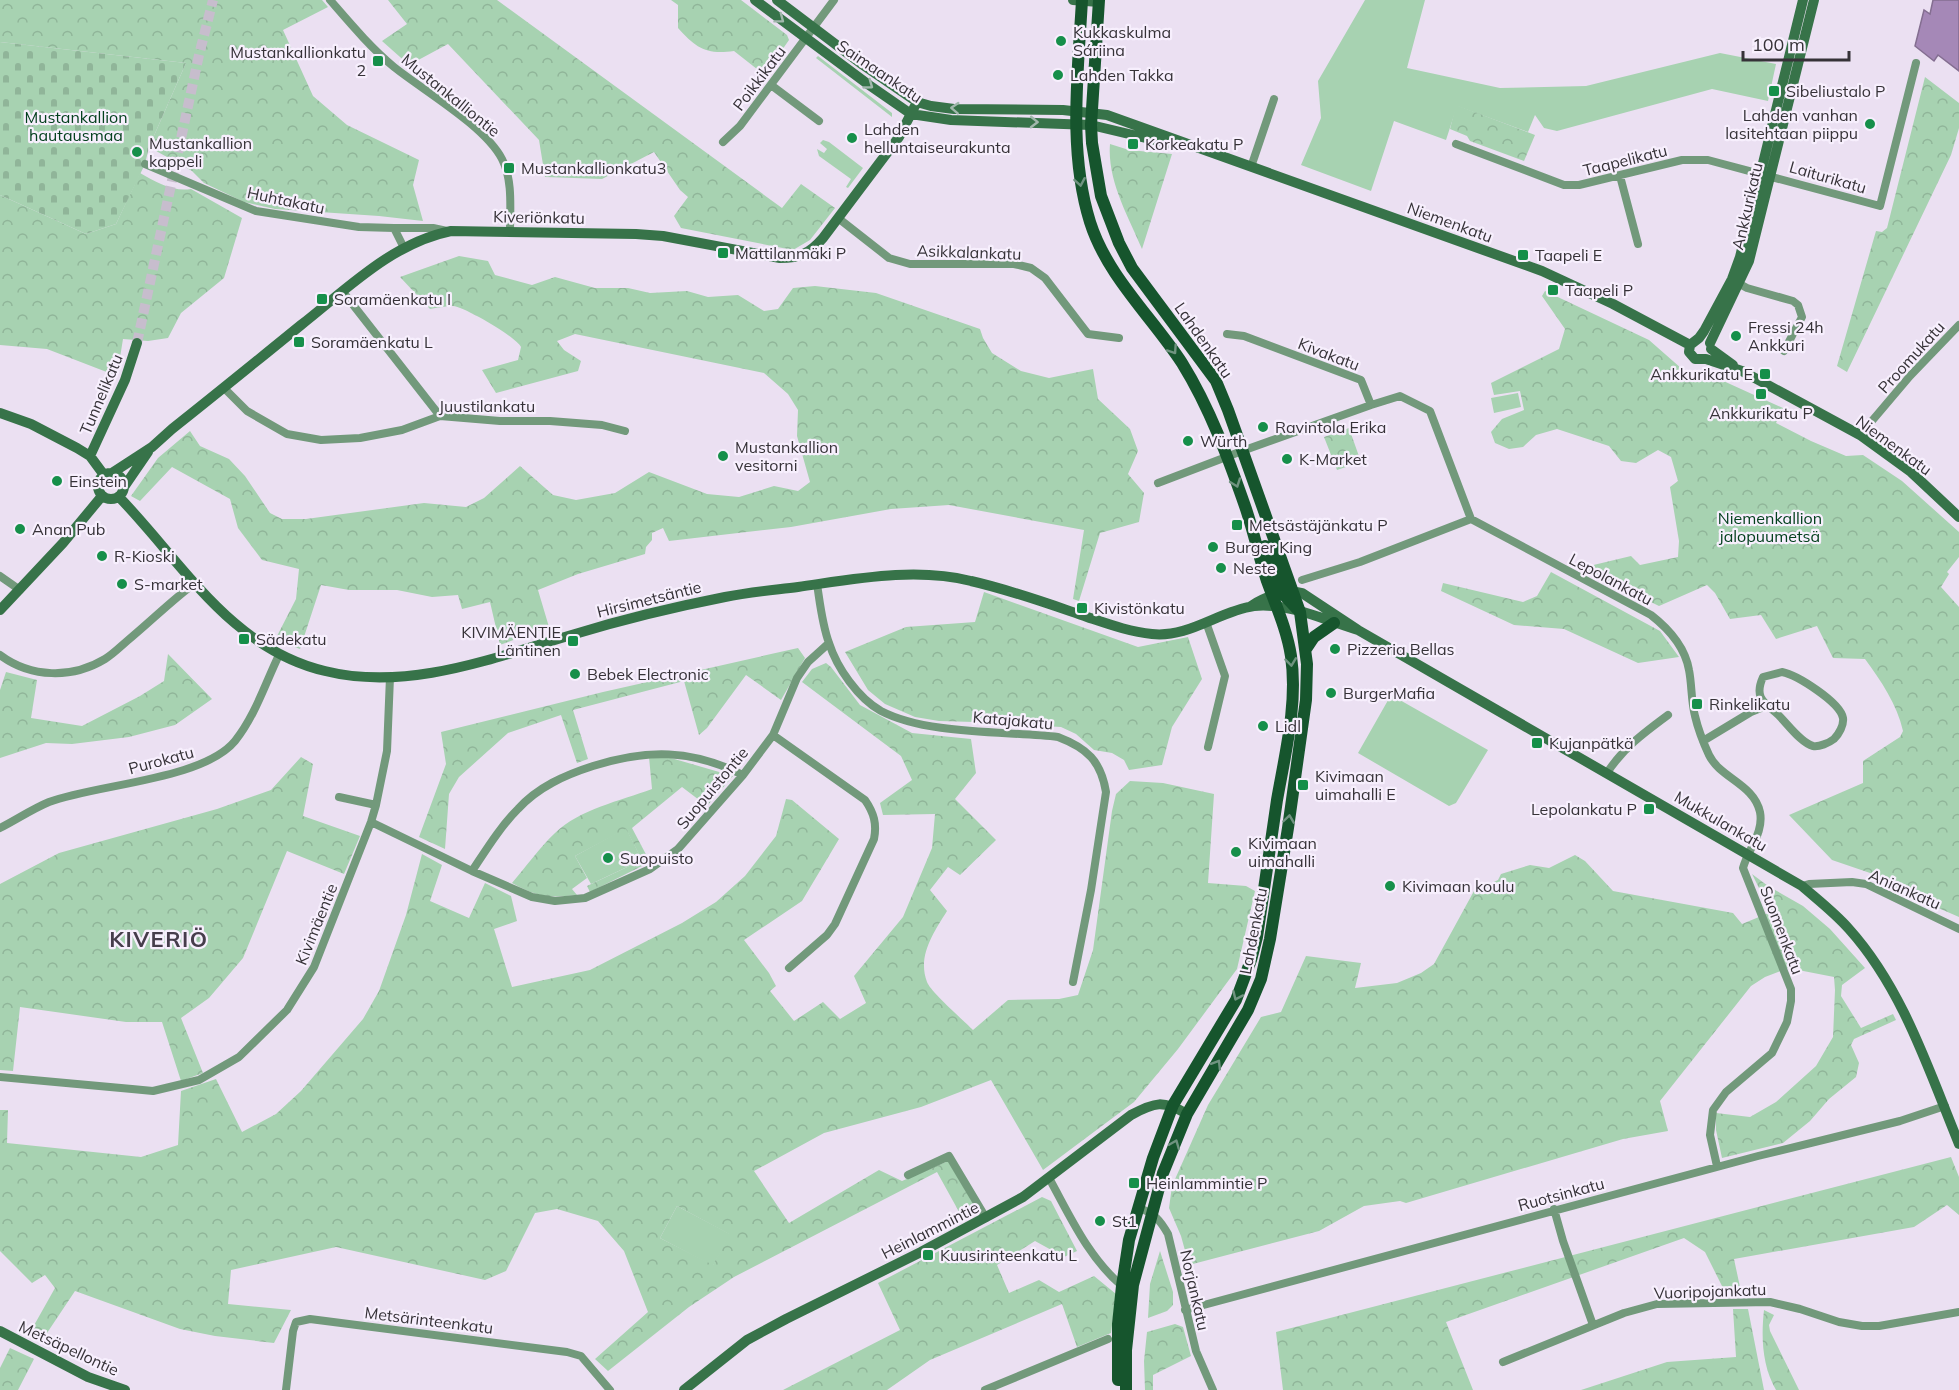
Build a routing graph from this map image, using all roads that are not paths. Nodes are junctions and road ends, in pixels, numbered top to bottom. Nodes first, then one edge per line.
1 (330, 0) edge
2 (755, 0) edge
3 (777, 0) edge
4 (834, 0) edge
5 (1803, 0) edge
6 (1814, 0) edge
7 (1079, 1) edge
8 (1099, 1) edge
9 (813, 27) junction
10 (805, 38) junction
11 (1916, 63) dead end
12 (771, 86) junction
13 (1274, 99) dead end
14 (917, 102) junction
15 (1077, 111) junction
16 (1092, 112) junction
17 (911, 114) junction
18 (819, 121) dead end
19 (1077, 124) junction
20 (1091, 125) junction
21 (723, 142) dead end
22 (1456, 144) dead end
23 (1192, 145) junction
24 (145, 164) dead end
25 (1251, 167) junction
26 (1765, 174) junction
27 (1620, 176) junction
28 (838, 218) junction
29 (394, 228) junction
30 (451, 231) junction
31 (510, 232) junction
32 (1638, 244) dead end
33 (404, 248) junction
34 (1736, 281) junction
35 (343, 292) junction
36 (1959, 325) edge
37 (1227, 334) dead end
38 (1119, 338) dead end
39 (1694, 342) junction
40 (137, 343) tunnel mouth
41 (1709, 351) junction
42 (1784, 351) dead end
43 (224, 388) junction
44 (1371, 405) junction
45 (0, 413) edge
46 (440, 416) junction
47 (625, 431) dead end
48 (1860, 435) junction
49 (152, 447) junction
50 (1242, 451) junction
51 (90, 456) junction
52 (1226, 457) junction
53 (108, 474) junction
54 (1158, 483) dead end
55 (121, 492) junction
56 (102, 496) junction
57 (1958, 514) edge
58 (1471, 519) junction
59 (0, 576) edge
60 (1302, 580) dead end
61 (195, 584) junction
62 (817, 584) junction
63 (20, 590) junction
64 (1281, 597) junction
65 (0, 610) edge
66 (1300, 612) junction
67 (1206, 622) junction
68 (1334, 623) junction
69 (1358, 630) junction
70 (828, 643) junction
71 (1306, 649) junction
72 (0, 655) edge
73 (279, 655) junction
74 (390, 677) junction
75 (1766, 706) junction
76 (1668, 715) dead end
77 (773, 735) junction
78 (1703, 741) junction
79 (1208, 747) dead end
80 (1607, 773) junction
81 (743, 775) junction
82 (339, 797) dead end
83 (375, 805) junction
84 (371, 822) junction
85 (0, 828) edge
86 (1748, 854) junction
87 (472, 871) junction
88 (1802, 886) junction
89 (1959, 929) edge
90 (789, 968) dead end
91 (1073, 982) dead end
92 (0, 1077) edge
93 (1173, 1105) junction
94 (1945, 1106) junction
95 (1186, 1114) junction
96 (1959, 1144) edge
97 (1717, 1166) junction
98 (908, 1175) dead end
99 (1049, 1178) junction
100 (1139, 1208) junction
101 (1554, 1209) junction
102 (1152, 1212) junction
103 (986, 1218) junction
104 (1122, 1286) junction
105 (1185, 1310) junction
106 (1959, 1312) edge
107 (1593, 1325) junction
108 (0, 1331) edge
109 (1108, 1339) dead end
110 (1122, 1351) junction
111 (1503, 1362) dead end
112 (125, 1390) edge
113 (286, 1390) edge
114 (610, 1390) edge
115 (684, 1390) edge
116 (985, 1390) edge
117 (1118, 1390) edge
118 (1126, 1390) edge
119 (1213, 1390) edge

1 - 31 street, Mustankalliontie
2 -> 10 street, Saimaankatu
3 - 9 street, Saimaankatu
4 - 9 street, Poikkikatu
5 - 26 street, Ankkurikatu
6 - 26 street, Ankkurikatu
7 - 8 street
7 - 15 main road, Lahdenkatu
8 - 16 main road, Lahdenkatu
9 - 10 street, Poikkikatu
9 - 14 street, Saimaankatu
10 - 12 street, Poikkikatu
10 -> 17 street, Saimaankatu
11 - 26 street, Laiturikatu
12 - 18 street
12 - 21 street, Poikkikatu
13 - 25 street
15 -> 14 street, Saimaankatu
14 - 17 street, Kiveriönkatu
15 - 16 street, Saimaankatu
15 - 19 main road, Lahdenkatu
16 - 20 main road, Lahdenkatu
16 - 23 street, Niemenkatu
17 -> 19 street, Saimaankatu
17 - 28 street, Kiveriönkatu
19 - 20 street, Niemenkatu
19 -> 52 main road, Lahdenkatu
20 - 23 street, Niemenkatu
20 - 50 main road, Lahdenkatu
22 - 27 street, Taapelikatu
23 - 25 street, Niemenkatu
24 - 29 street, Huhtakatu
25 - 39 street, Niemenkatu
26 - 27 street, Taapelikatu
26 - 34 street, Ankkurikatu
27 - 32 street
28 - 31 street, Kiveriönkatu
28 - 38 street, Asikkalankatu
29 - 30 street, Huhtakatu
29 - 33 street
30 - 31 street, Kiveriönkatu
30 - 33 street, Kiveriönkatu
33 - 35 street, Kiveriönkatu
34 - 39 street, Ankkurikatu
34 - 41 street, Ankkurikatu
34 - 42 street
35 - 43 street, Kiveriönkatu
35 - 46 street
36 - 48 street, Proomukatu
37 - 44 street, Kivakatu
39 - 41 street
39 - 41 street
40 - 51 street, Tunnelikatu
41 - 48 street, Niemenkatu
43 - 46 street, Juustilankatu
43 - 49 street, Kiveriönkatu
44 - 50 street
44 - 58 street
45 - 51 street
46 - 47 street, Juustilankatu
48 - 57 street, Niemenkatu
49 - 53 street, Kiveriönkatu
49 - 55 street, Kiveriönkatu
50 - 52 street
50 - 64 main road, Lahdenkatu
51 - 53 street
52 - 54 street
52 -> 64 main road, Lahdenkatu
53 - 55 street
53 - 56 street
55 - 56 street
55 - 61 street, Hirsimetsäntie
56 - 63 street
58 - 60 street
58 - 78 street, Lepolankatu
59 - 63 street
61 - 72 street
61 - 73 street, Hirsimetsäntie
62 - 67 street, Hirsimetsäntie
62 - 70 street, Katajakatu
62 - 74 street, Hirsimetsäntie
63 - 65 street
64 - 66 main road
64 - 67 street, Hirsimetsäntie
64 - 69 street, Mukkulankatu
64 -> 93 main road, Lahdenkatu
66 - 68 street, Mukkulankatu
66 - 71 main road, Lahdenkatu
67 - 79 street
68 - 69 street, Mukkulankatu
68 - 71 main road
69 - 80 street, Mukkulankatu
70 - 77 street, Suopuistontie
70 - 91 street, Katajakatu
95 -> 71 main road, Lahdenkatu
73 - 74 street, Hirsimetsäntie
73 - 85 street, Purokatu
74 - 83 street, Kivimäentie
75 - 75 street
75 - 78 street
76 - 80 street
77 - 81 street, Suopuistontie
77 - 90 street
78 - 86 street, Lepolankatu
80 - 86 street, Mukkulankatu
81 - 87 street
81 - 87 street, Suopuistontie
82 - 83 street
83 - 84 street, Kivimäentie
84 - 87 street, Suopuistontie
84 - 92 street, Kivimäentie
86 - 88 street, Mukkulankatu
86 - 97 street, Suomenkatu
88 - 89 street, Aniankatu
88 - 94 street, Mukkulankatu
93 - 95 street
93 - 99 street, Heinlammintie
93 - 100 main road, Lahdenkatu
94 - 96 street, Mukkulankatu
94 - 97 street, Ruotsinkatu
102 -> 95 main road, Lahdenkatu
97 - 101 street, Ruotsinkatu
98 - 103 street
99 - 103 street, Heinlammintie
99 - 104 street
100 - 102 street
100 - 104 main road, Lahdenkatu
101 - 105 street, Ruotsinkatu
101 - 107 street
102 - 105 street, Norjankatu
102 - 110 main road, Lahdenkatu
103 - 115 street, Heinlammintie
104 - 110 main road, Lahdenkatu
105 - 119 street, Norjankatu
106 - 107 street, Vuoripojankatu
107 - 111 street, Vuoripojankatu
108 - 112 street, Metsäpellontie
109 - 116 street
110 - 117 main road, Lahdenkatu
110 - 118 main road, Lahdenkatu
113 - 114 street, Metsärinteenkatu

